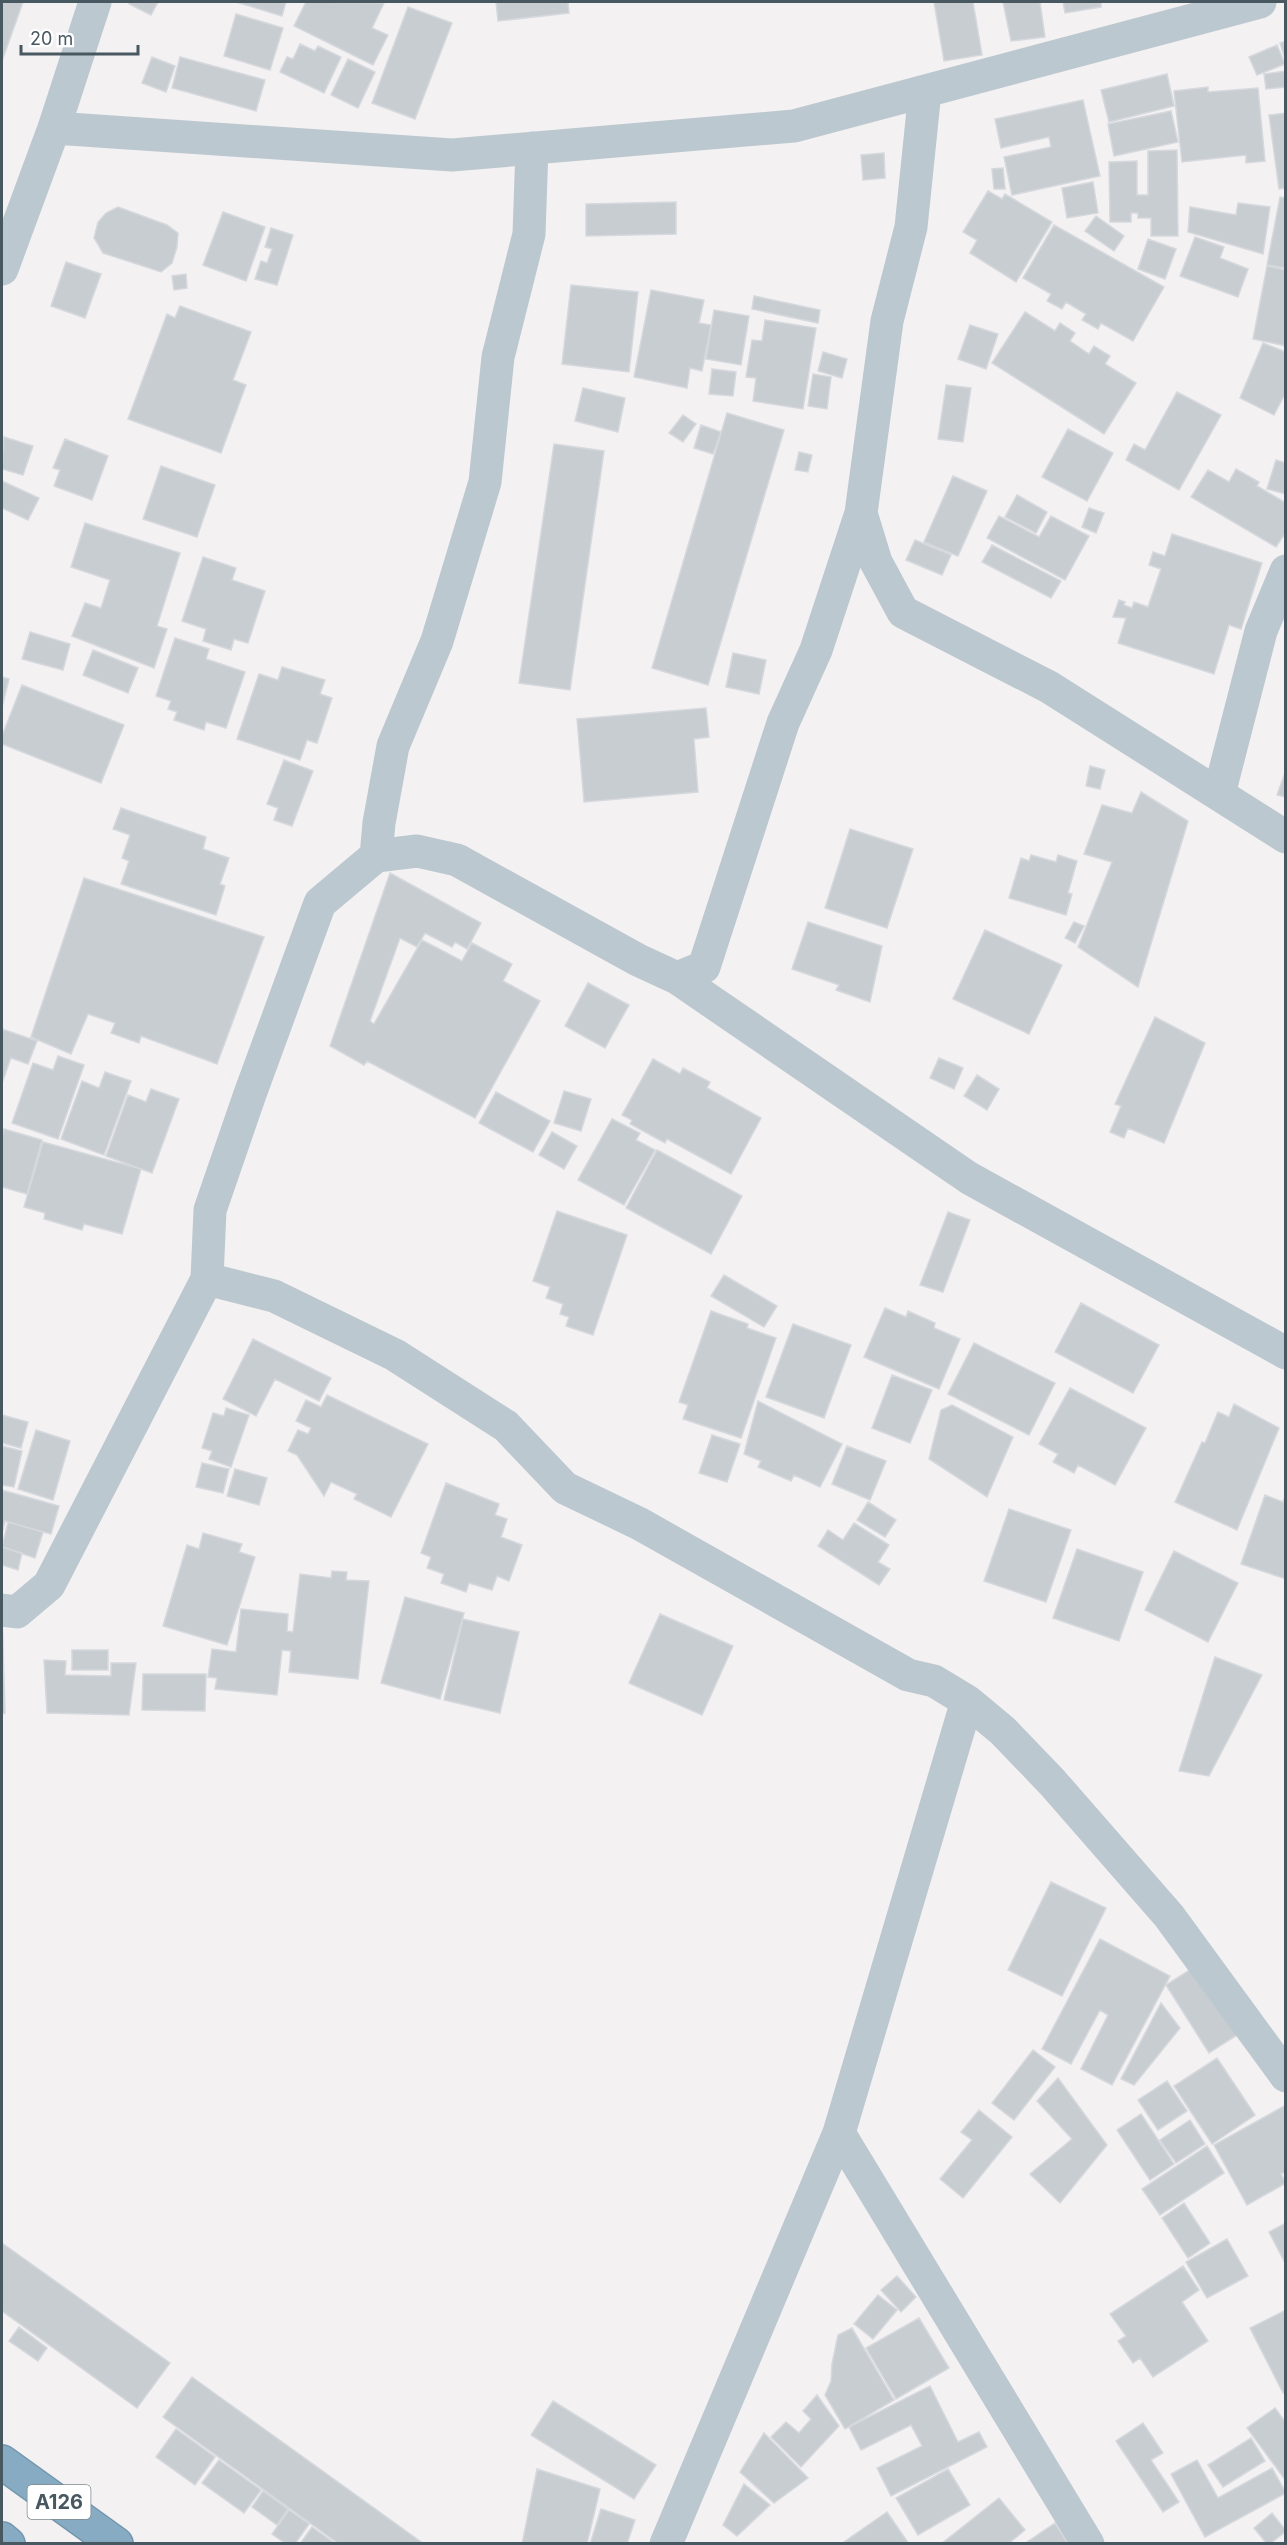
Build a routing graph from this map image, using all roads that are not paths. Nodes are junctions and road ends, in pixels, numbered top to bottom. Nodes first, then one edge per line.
1 (95, 2) edge
2 (1260, 2) edge
3 (925, 91) junction
4 (54, 128) junction
5 (532, 148) junction
6 (2, 269) edge
7 (861, 513) junction
8 (1286, 571) edge
9 (1219, 794) junction
10 (1286, 837) edge
11 (376, 856) junction
12 (677, 978) junction
13 (207, 1279) junction
14 (1286, 1353) edge
15 (2, 1610) edge
16 (966, 1701) junction
17 (1286, 2076) edge
18 (838, 2133) junction
19 (2, 2462) edge
20 (2, 2539) edge
21 (8, 2544) edge
22 (116, 2544) edge
23 (666, 2544) edge
24 (1088, 2544) edge

1 - 4 street
2 - 3 street
3 - 5 street
3 - 7 street
4 - 5 street
4 - 6 street
5 - 11 street
7 - 9 street
7 - 12 street
8 - 9 street
9 - 10 street
11 - 12 street
11 - 13 street
12 - 14 street
13 - 15 street
13 - 16 street
16 - 17 street
16 - 18 street
18 - 23 street
18 - 24 street
19 - 22 highway, A126
20 - 21 highway, A126

